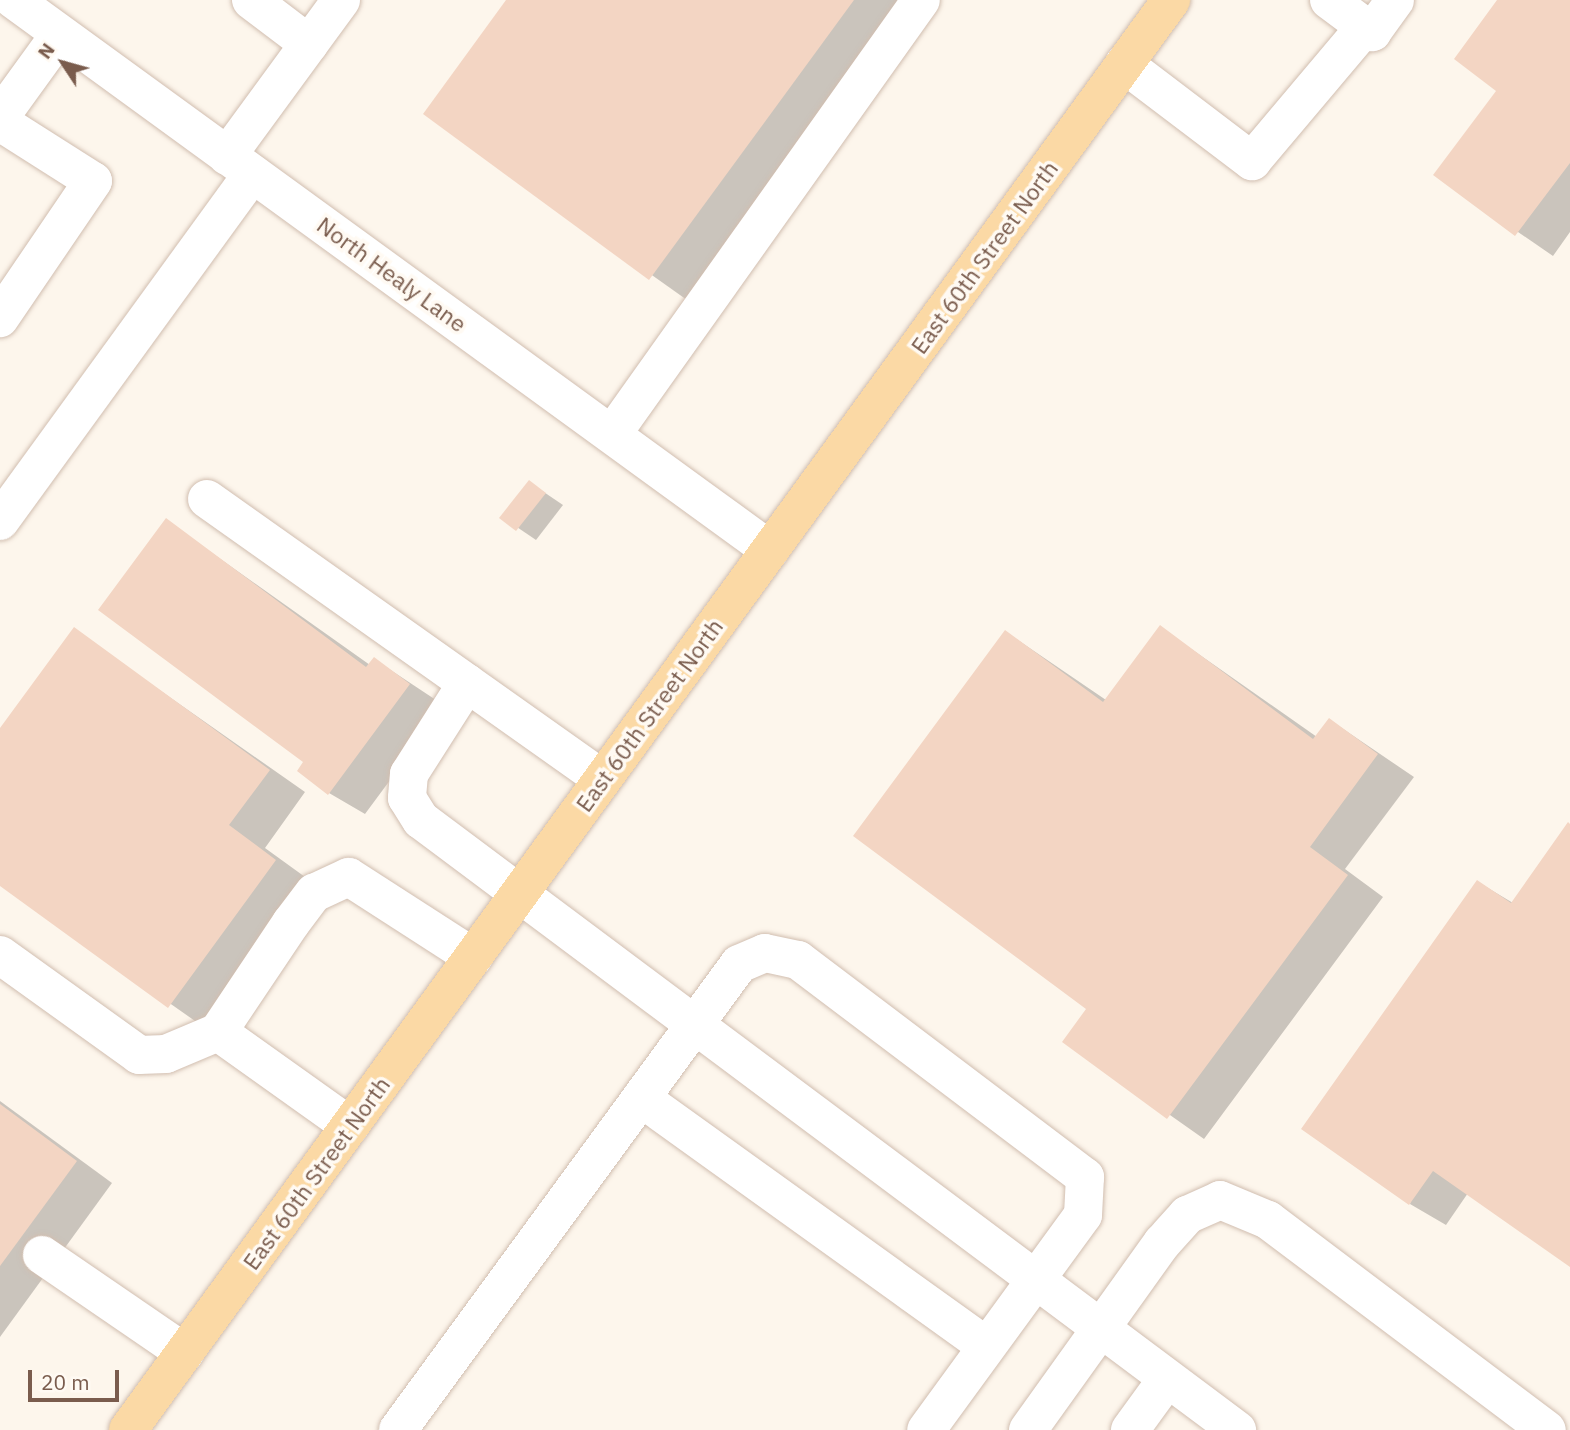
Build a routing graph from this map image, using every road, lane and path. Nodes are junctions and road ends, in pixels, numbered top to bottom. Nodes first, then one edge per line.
1 (14, 0) edge
2 (250, 0) edge
3 (341, 0) edge
4 (921, 0) edge
5 (1171, 0) edge
6 (1329, 0) edge
7 (1395, 0) edge
8 (1365, 27) junction
9 (60, 34) junction
10 (309, 44) junction
11 (1124, 64) junction
12 (0, 120) edge
13 (240, 165) junction
14 (0, 318) edge
15 (613, 433) junction
16 (206, 499) dead end
17 (0, 521) edge
18 (770, 550) junction
19 (467, 683) junction
20 (602, 779) junction
21 (521, 892) junction
22 (0, 955) edge
23 (473, 957) junction
24 (697, 1022) junction
25 (218, 1032) junction
26 (641, 1098) junction
27 (350, 1126) junction
28 (42, 1255) dead end
29 (1036, 1283) junction
30 (1099, 1330) junction
31 (986, 1346) junction
32 (185, 1353) junction
33 (1167, 1379) junction
34 (128, 1430) edge
35 (398, 1430) edge
36 (926, 1430) edge
37 (1028, 1430) edge
38 (1130, 1430) edge
39 (1237, 1430) edge
40 (1547, 1430) edge

1 - 9 street, North Healy Lane
2 - 10 street
3 - 10 street
4 - 15 street
5 - 11 main road, East 60th Street North
6 - 8 street
7 - 8 street
8 - 11 street
9 - 12 street
9 - 13 street, North Healy Lane
10 - 13 street
11 - 18 main road, East 60th Street North
12 - 14 street
13 - 15 street, North Healy Lane
13 - 17 street
15 - 18 street, North Healy Lane
16 - 19 street
18 - 20 main road, East 60th Street North
19 - 20 street
19 - 21 street
20 - 21 main road, East 60th Street North
21 - 23 main road, East 60th Street North
21 - 24 street
22 - 25 street
23 - 25 street
23 - 27 main road, East 60th Street North
24 - 26 street
24 - 29 street
24 - 29 street
25 - 27 street
26 - 31 street
26 - 35 street
27 - 32 main road, East 60th Street North
28 - 32 street
29 - 30 street
29 - 31 street
30 - 33 street
30 - 37 street
30 - 40 street
31 - 36 street
32 - 34 main road, East 60th Street North
33 - 38 street
33 - 39 street

